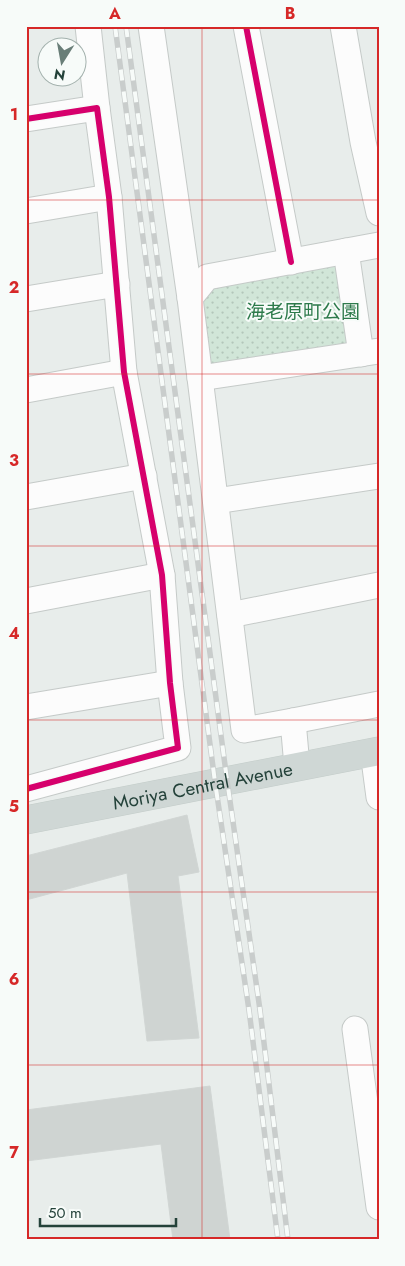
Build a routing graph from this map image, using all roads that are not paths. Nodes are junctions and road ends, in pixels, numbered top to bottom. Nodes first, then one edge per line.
1 (88, 26) edge
2 (151, 26) edge
3 (246, 26) edge
4 (343, 26) edge
5 (97, 108) junction
6 (26, 119) edge
7 (371, 141) edge
8 (109, 197) junction
9 (26, 211) edge
10 (379, 212) edge
11 (379, 245) edge
12 (346, 251) junction
13 (291, 262) junction
14 (117, 284) junction
15 (190, 298) junction
16 (26, 300) edge
17 (370, 353) edge
18 (124, 372) junction
19 (200, 378) junction
20 (26, 390) edge
21 (144, 476) junction
22 (379, 476) edge
23 (26, 497) edge
24 (216, 501) junction
25 (162, 575) junction
26 (379, 585) edge
27 (26, 601) edge
28 (230, 615) junction
29 (170, 683) junction
30 (379, 704) edge
31 (26, 707) edge
32 (293, 721) junction
33 (376, 751) edge
34 (297, 766) junction
35 (26, 789) edge
36 (379, 797) edge
37 (26, 820) edge
38 (355, 1029) dead end
39 (379, 1207) edge

1 - 5 street
2 - 15 street
3 - 13 street
4 - 7 street
5 - 6 street
5 - 8 street
7 - 10 street
8 - 9 street
8 - 14 street
11 - 12 street
12 - 13 street
12 - 17 street
13 - 15 street
14 - 16 street
14 - 18 street
15 - 19 street
17 - 19 street
18 - 20 street
18 - 21 street
19 - 24 street
21 - 23 street
21 - 25 street
22 - 24 street
24 - 28 street
25 - 27 street
25 - 29 street
26 - 28 street
28 - 32 street
29 - 31 street
29 - 35 street
30 - 32 street
32 - 34 street
33 - 34 main road, Moriya Central Avenue
33 - 36 street
34 - 37 main road, Moriya Central Avenue
38 - 39 street

